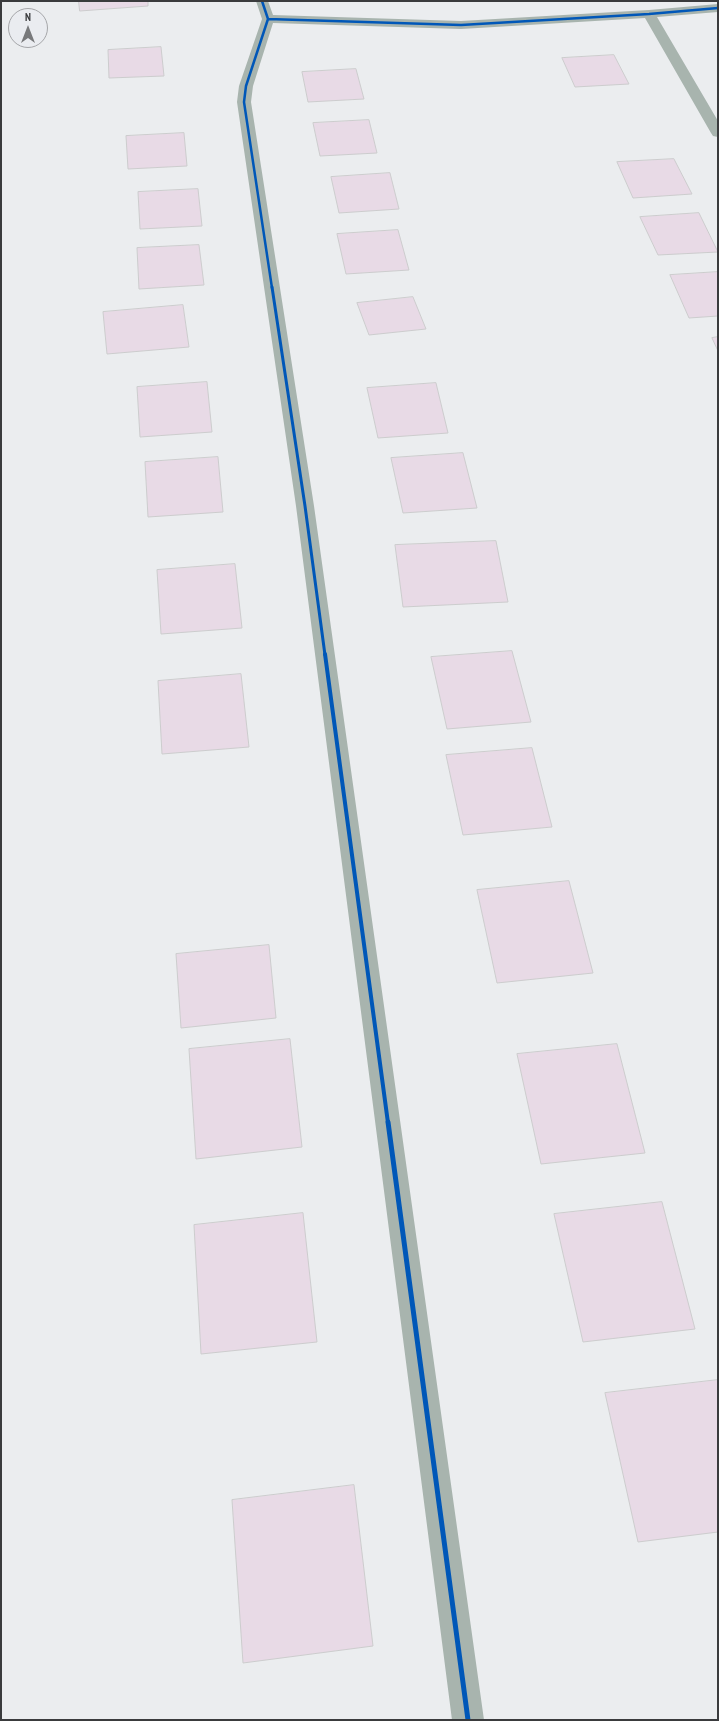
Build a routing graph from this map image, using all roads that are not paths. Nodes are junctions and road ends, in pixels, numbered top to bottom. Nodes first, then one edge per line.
1 (718, 8) edge
2 (265, 10) edge
3 (649, 14) junction
4 (718, 133) edge
5 (468, 1720) edge

1 - 3 street
2 - 3 street
2 - 5 street
3 - 4 street

